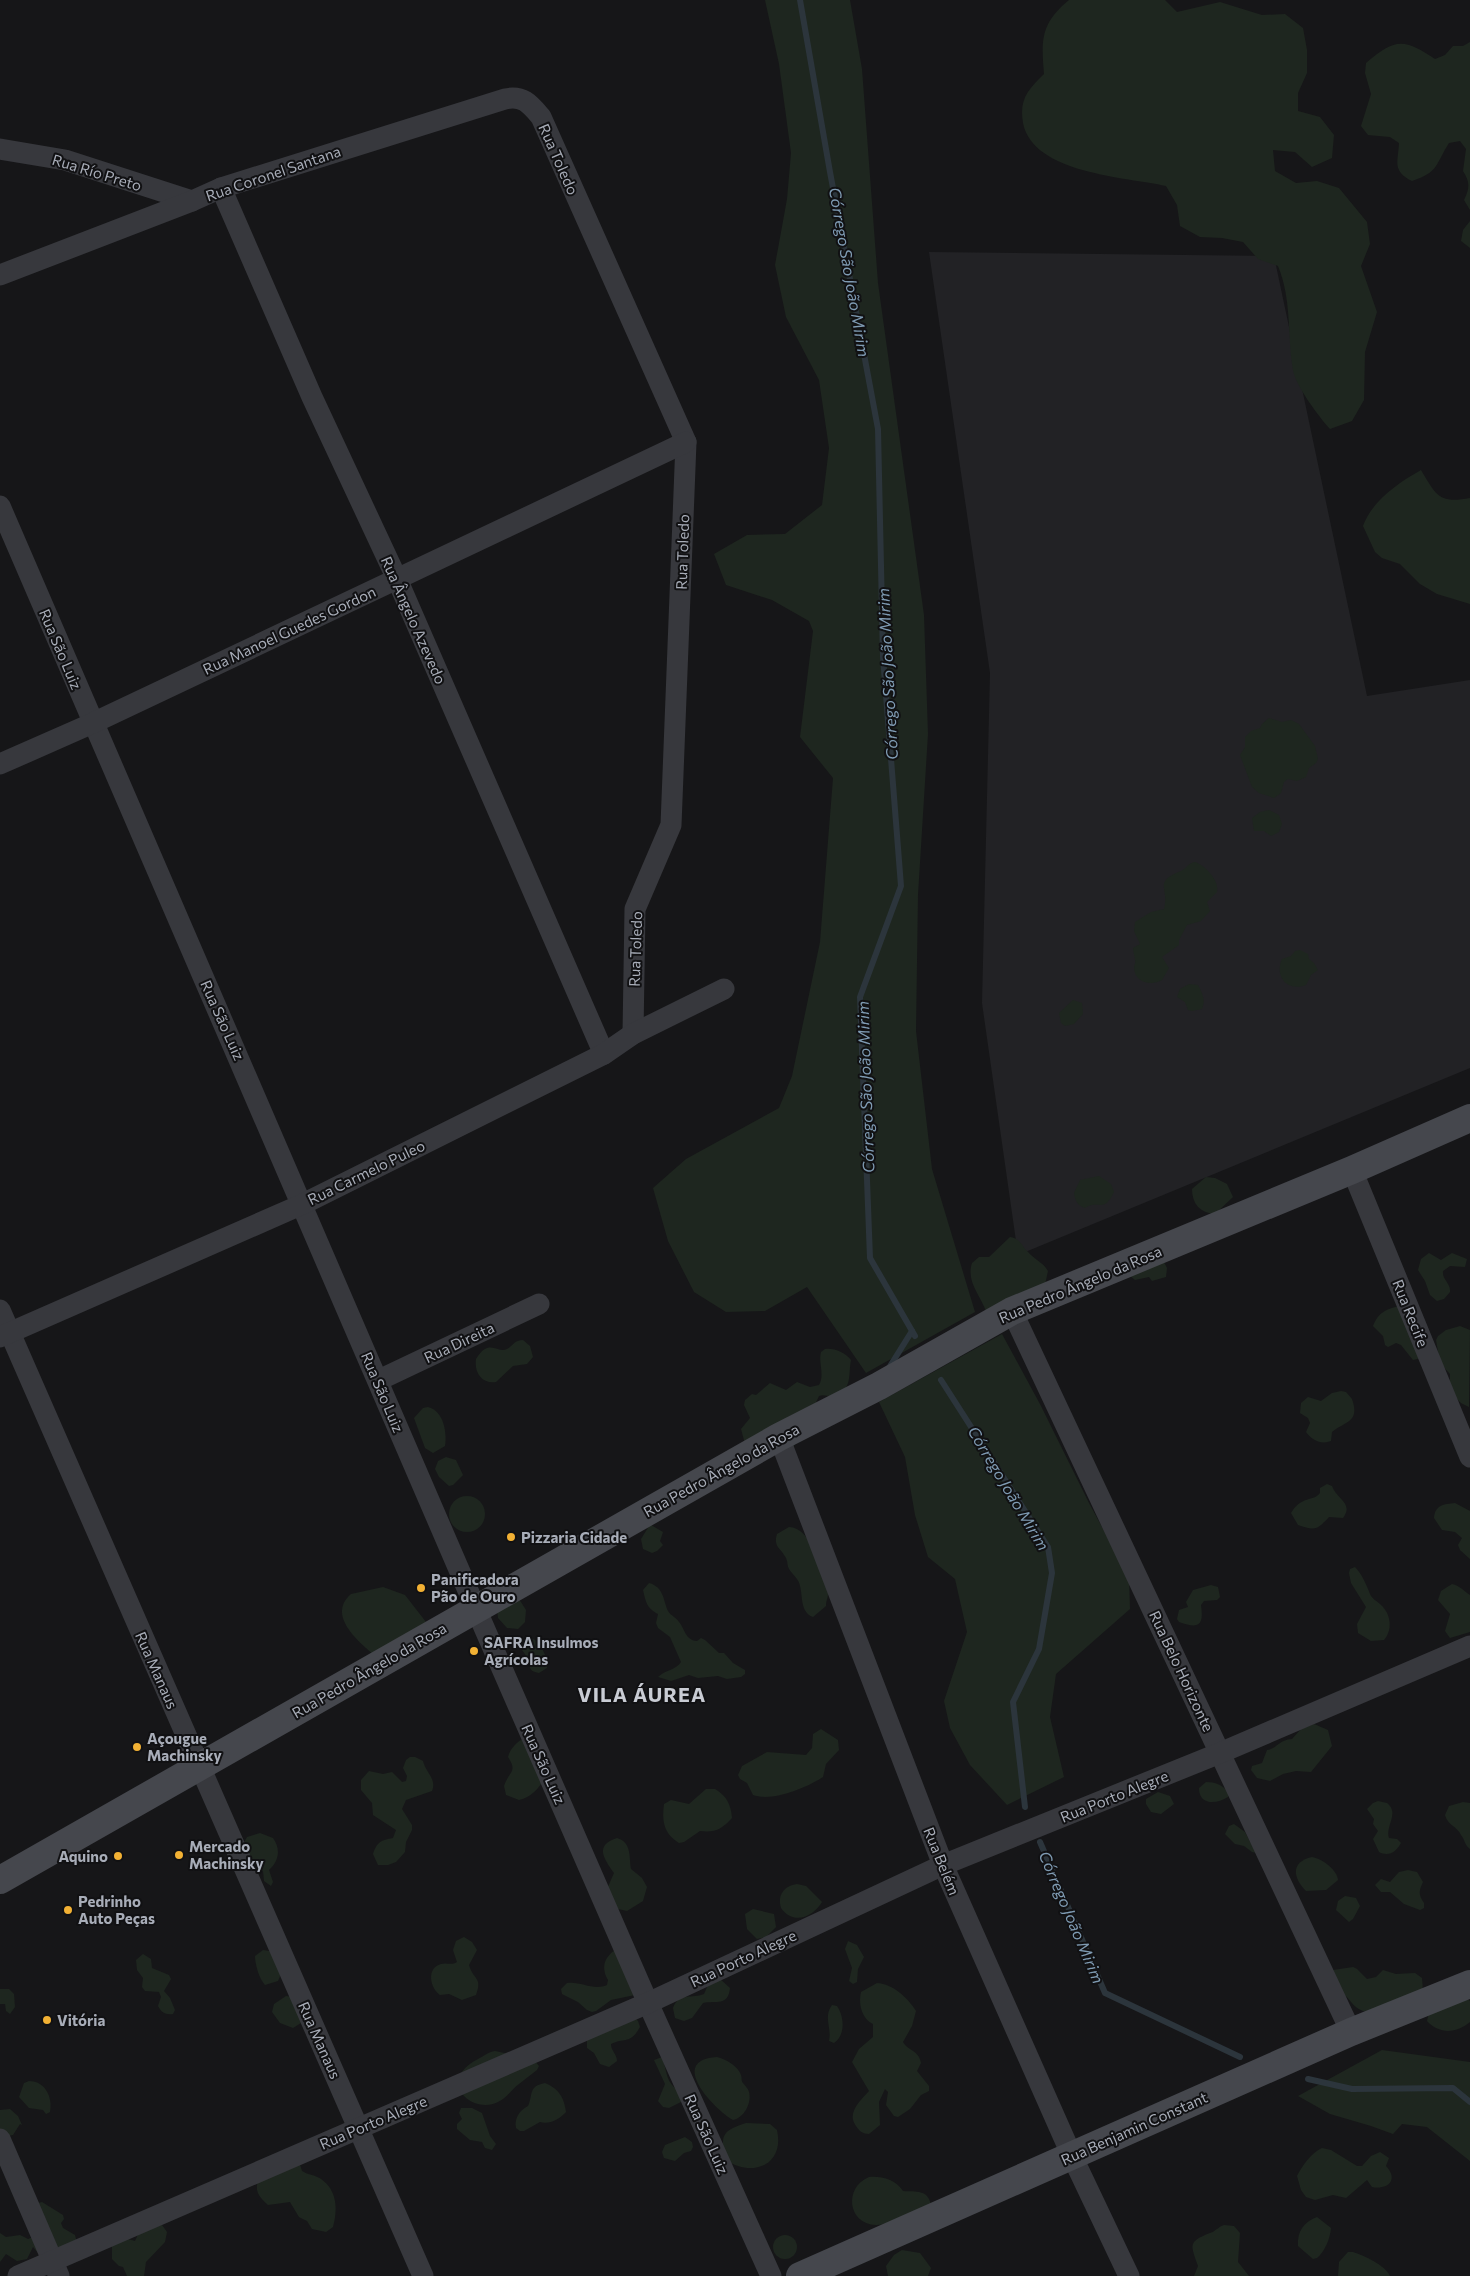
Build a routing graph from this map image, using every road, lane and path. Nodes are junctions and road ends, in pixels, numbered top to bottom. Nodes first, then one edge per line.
1 (524, 100) joint
2 (0, 148) edge
3 (220, 188) junction
4 (192, 202) junction
5 (0, 276) edge
6 (686, 442) junction
7 (0, 506) edge
8 (397, 579) junction
9 (93, 723) junction
10 (0, 764) edge
11 (724, 989) dead end
12 (633, 1034) junction
13 (604, 1054) junction
14 (1470, 1118) edge
15 (1352, 1170) junction
16 (302, 1204) junction
17 (539, 1304) dead end
18 (0, 1310) edge
19 (1012, 1311) junction
20 (5, 1335) edge
21 (379, 1380) junction
22 (779, 1437) junction
23 (1470, 1457) edge
24 (476, 1609) junction
25 (1470, 1646) edge
26 (1220, 1753) junction
27 (199, 1767) junction
28 (943, 1864) junction
29 (0, 1880) edge
30 (1470, 1984) edge
31 (648, 2003) junction
32 (1351, 2032) junction
33 (360, 2128) junction
34 (0, 2139) edge
35 (1072, 2156) junction
36 (56, 2268) edge
37 (18, 2276) edge
38 (423, 2276) edge
39 (771, 2276) edge
40 (800, 2276) edge
41 (1129, 2276) edge

1 - 3 street, Rua Coronel Santana
1 - 6 street, Rua Toledo
2 - 4 street, Rua Río Preto
3 - 4 street, Rua Coronel Santana
3 - 8 street, Rua Ângelo Azevedo
4 - 5 street, Rua Coronel Santana
6 - 8 street, Rua Manoel Guedes Gordon
6 - 12 street, Rua Toledo
7 - 9 street, Rua São Luiz
8 - 9 street, Rua Manoel Guedes Gordon
8 - 13 street, Rua Ângelo Azevedo
9 - 10 street, Rua Manoel Guedes Gordon
9 - 16 street, Rua São Luiz
11 - 12 street, Rua Carmelo Puleo
12 - 13 street, Rua Carmelo Puleo
13 - 16 street, Rua Carmelo Puleo
14 - 15 main road, Rua Pedro Ângelo da Rosa
15 - 19 main road, Rua Pedro Ângelo da Rosa
15 - 23 street, Rua Recife
16 - 20 street, Rua Carmelo Puleo
16 - 21 street, Rua São Luiz
17 - 21 street, Rua Direita
18 - 20 street, Rua Manaus
19 - 22 main road, Rua Pedro Ângelo da Rosa
19 - 26 street, Rua Belo Horizonte
20 - 27 street, Rua Manaus
21 - 24 street, Rua São Luiz
22 - 24 main road, Rua Pedro Ângelo da Rosa
22 - 28 street, Rua Belém
24 - 27 main road, Rua Pedro Ângelo da Rosa
24 - 31 street, Rua São Luiz
25 - 26 street, Rua Porto Alegre
26 - 28 street, Rua Porto Alegre
26 - 32 street, Rua Belo Horizonte
27 - 29 main road, Rua Pedro Ângelo da Rosa
27 - 33 street, Rua Manaus
28 - 31 street, Rua Porto Alegre
28 - 35 street, Rua Belém
30 - 32 main road, Rua Benjamin Constant
31 - 33 street, Rua Porto Alegre
31 - 39 street, Rua São Luiz
32 - 35 main road, Rua Benjamin Constant
33 - 36 street, Rua Porto Alegre
33 - 38 street, Rua Manaus
34 - 36 street
35 - 40 main road, Rua Benjamin Constant
35 - 41 street, Rua Belém
36 - 37 street, Rua Porto Alegre

